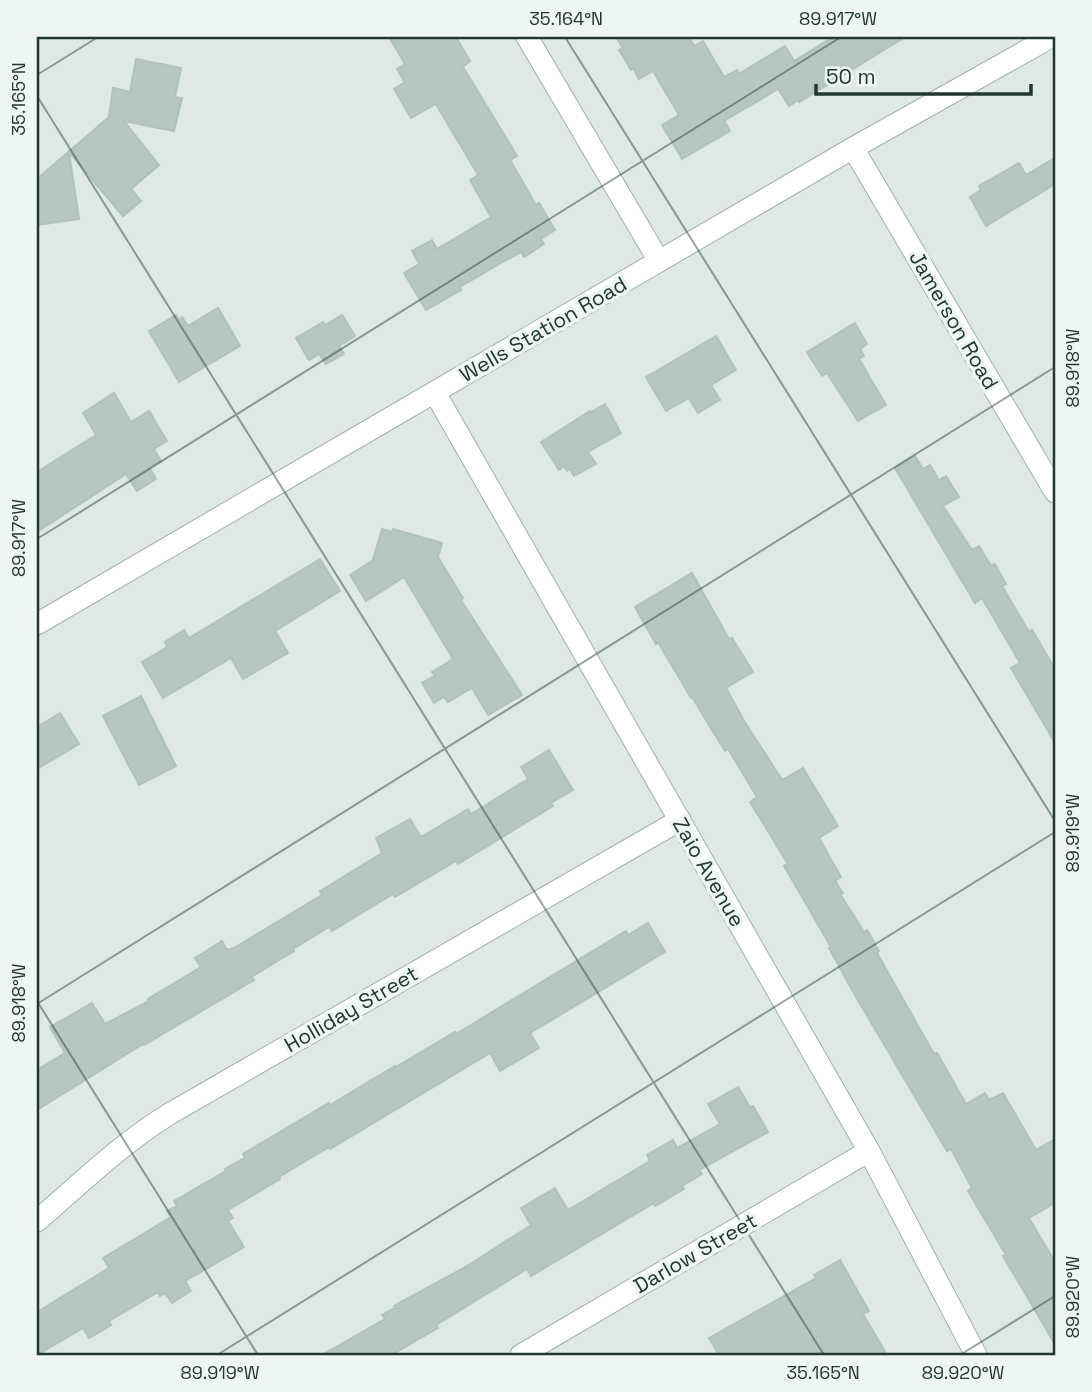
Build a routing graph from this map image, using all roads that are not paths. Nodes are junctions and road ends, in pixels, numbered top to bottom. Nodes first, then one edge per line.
1 (527, 37) edge
2 (1051, 37) edge
3 (853, 148) junction
4 (659, 261) junction
5 (435, 393) junction
6 (1055, 492) edge
7 (37, 624) edge
8 (680, 820) junction
9 (869, 1151) junction
10 (37, 1220) edge
11 (521, 1355) edge
12 (976, 1355) edge

1 - 4 street
2 - 3 street, Wells Station Road
3 - 4 street, Wells Station Road
3 - 6 street, Jamerson Road
4 - 5 street, Wells Station Road
5 - 7 street, Wells Station Road
5 - 8 street, Zaio Avenue
8 - 9 street, Zaio Avenue
8 - 10 street, Holliday Street
9 - 11 street, Darlow Street
9 - 12 street, Zaio Avenue

